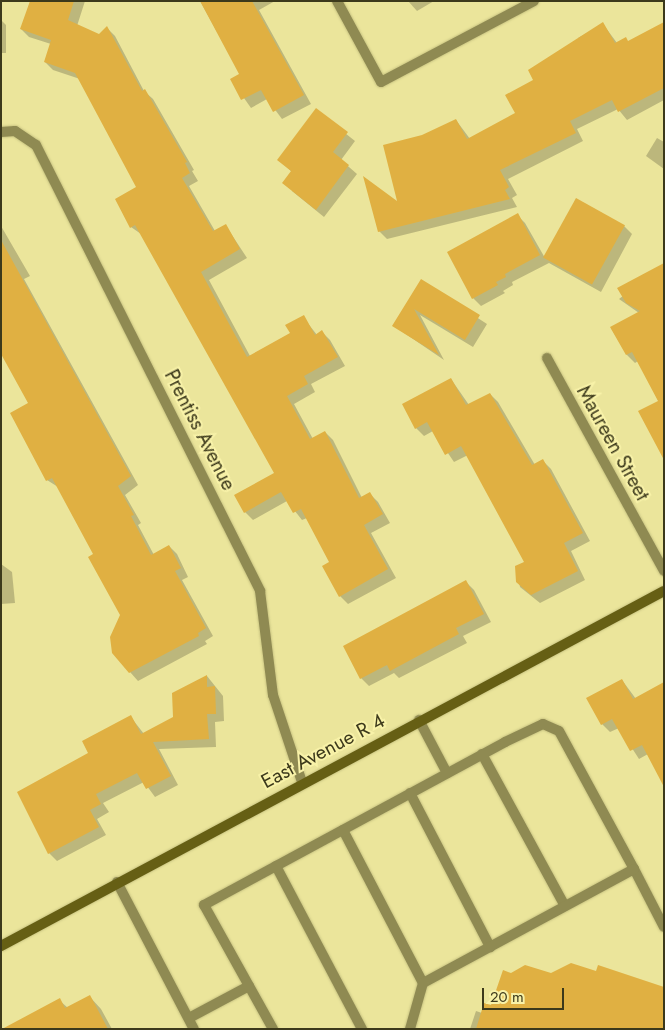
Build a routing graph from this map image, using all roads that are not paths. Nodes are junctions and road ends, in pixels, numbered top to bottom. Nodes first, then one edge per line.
1 (336, 1) edge
2 (534, 1) edge
3 (1, 132) edge
4 (547, 358) dead end
5 (664, 571) edge
6 (664, 591) edge
7 (419, 720) junction
8 (482, 754) junction
9 (447, 774) junction
10 (302, 782) junction
11 (410, 794) junction
12 (343, 830) junction
13 (276, 866) junction
14 (634, 869) junction
15 (117, 882) junction
16 (565, 906) junction
17 (664, 927) edge
18 (1, 946) edge
19 (490, 947) junction
20 (423, 983) junction
21 (249, 986) junction
22 (189, 1018) junction
23 (194, 1029) edge
24 (273, 1029) edge
25 (362, 1029) edge
26 (410, 1029) edge

1 - 2 street
3 - 10 street, Prentiss Avenue
4 - 5 street, Maureen Street
6 - 7 street, East Avenue R 4
7 - 9 street
7 - 10 street, East Avenue R 4
8 - 9 street
8 - 14 street
8 - 16 street
9 - 11 street
10 - 15 street, East Avenue R 4
11 - 12 street
11 - 19 street
12 - 13 street
12 - 20 street
13 - 21 street
13 - 25 street
14 - 16 street
14 - 17 street
15 - 18 street, East Avenue R 4
15 - 22 street
16 - 19 street
19 - 20 street
20 - 26 street
21 - 22 street
21 - 24 street
22 - 23 street

